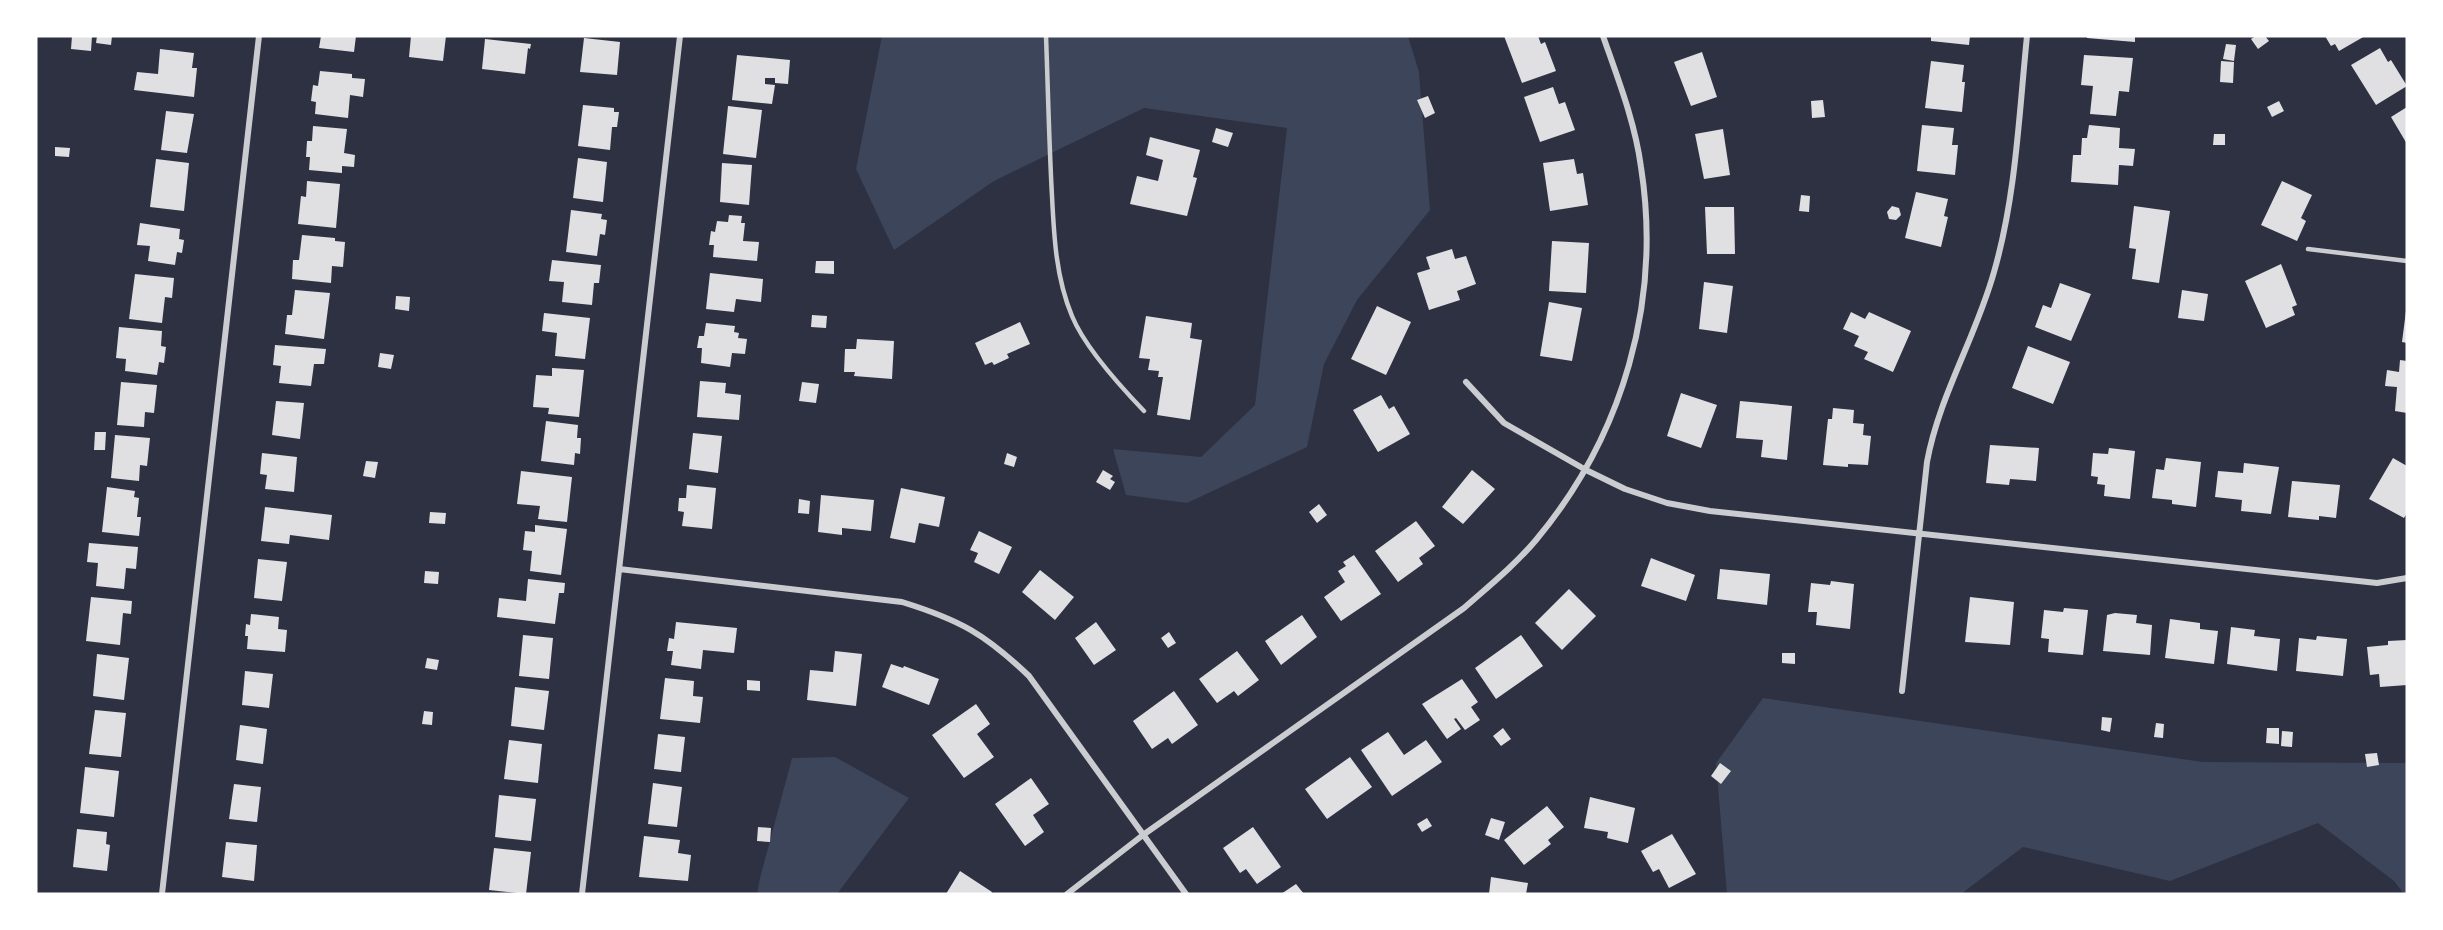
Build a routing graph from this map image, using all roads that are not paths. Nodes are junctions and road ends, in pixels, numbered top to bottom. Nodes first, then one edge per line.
1 (259, 36) edge
2 (680, 36) edge
3 (1047, 36) edge
4 (1604, 36) edge
5 (2027, 36) edge
6 (2308, 249) dead end
7 (2407, 261) edge
8 (1466, 382) dead end
9 (1144, 411) dead end
10 (1586, 470) junction
11 (1919, 533) junction
12 (620, 568) junction
13 (2407, 578) edge
14 (1902, 691) dead end
15 (1143, 835) junction
16 (162, 894) edge
17 (582, 894) edge
18 (1067, 894) edge
19 (1186, 894) edge

1 - 16 street
2 - 12 street
3 - 9 lane
4 - 10 street
5 - 11 street
6 - 7 lane
8 - 10 street
10 - 11 street
10 - 15 street
11 - 13 street
11 - 14 street
12 - 15 street
12 - 17 street
15 - 18 street
15 - 19 street

